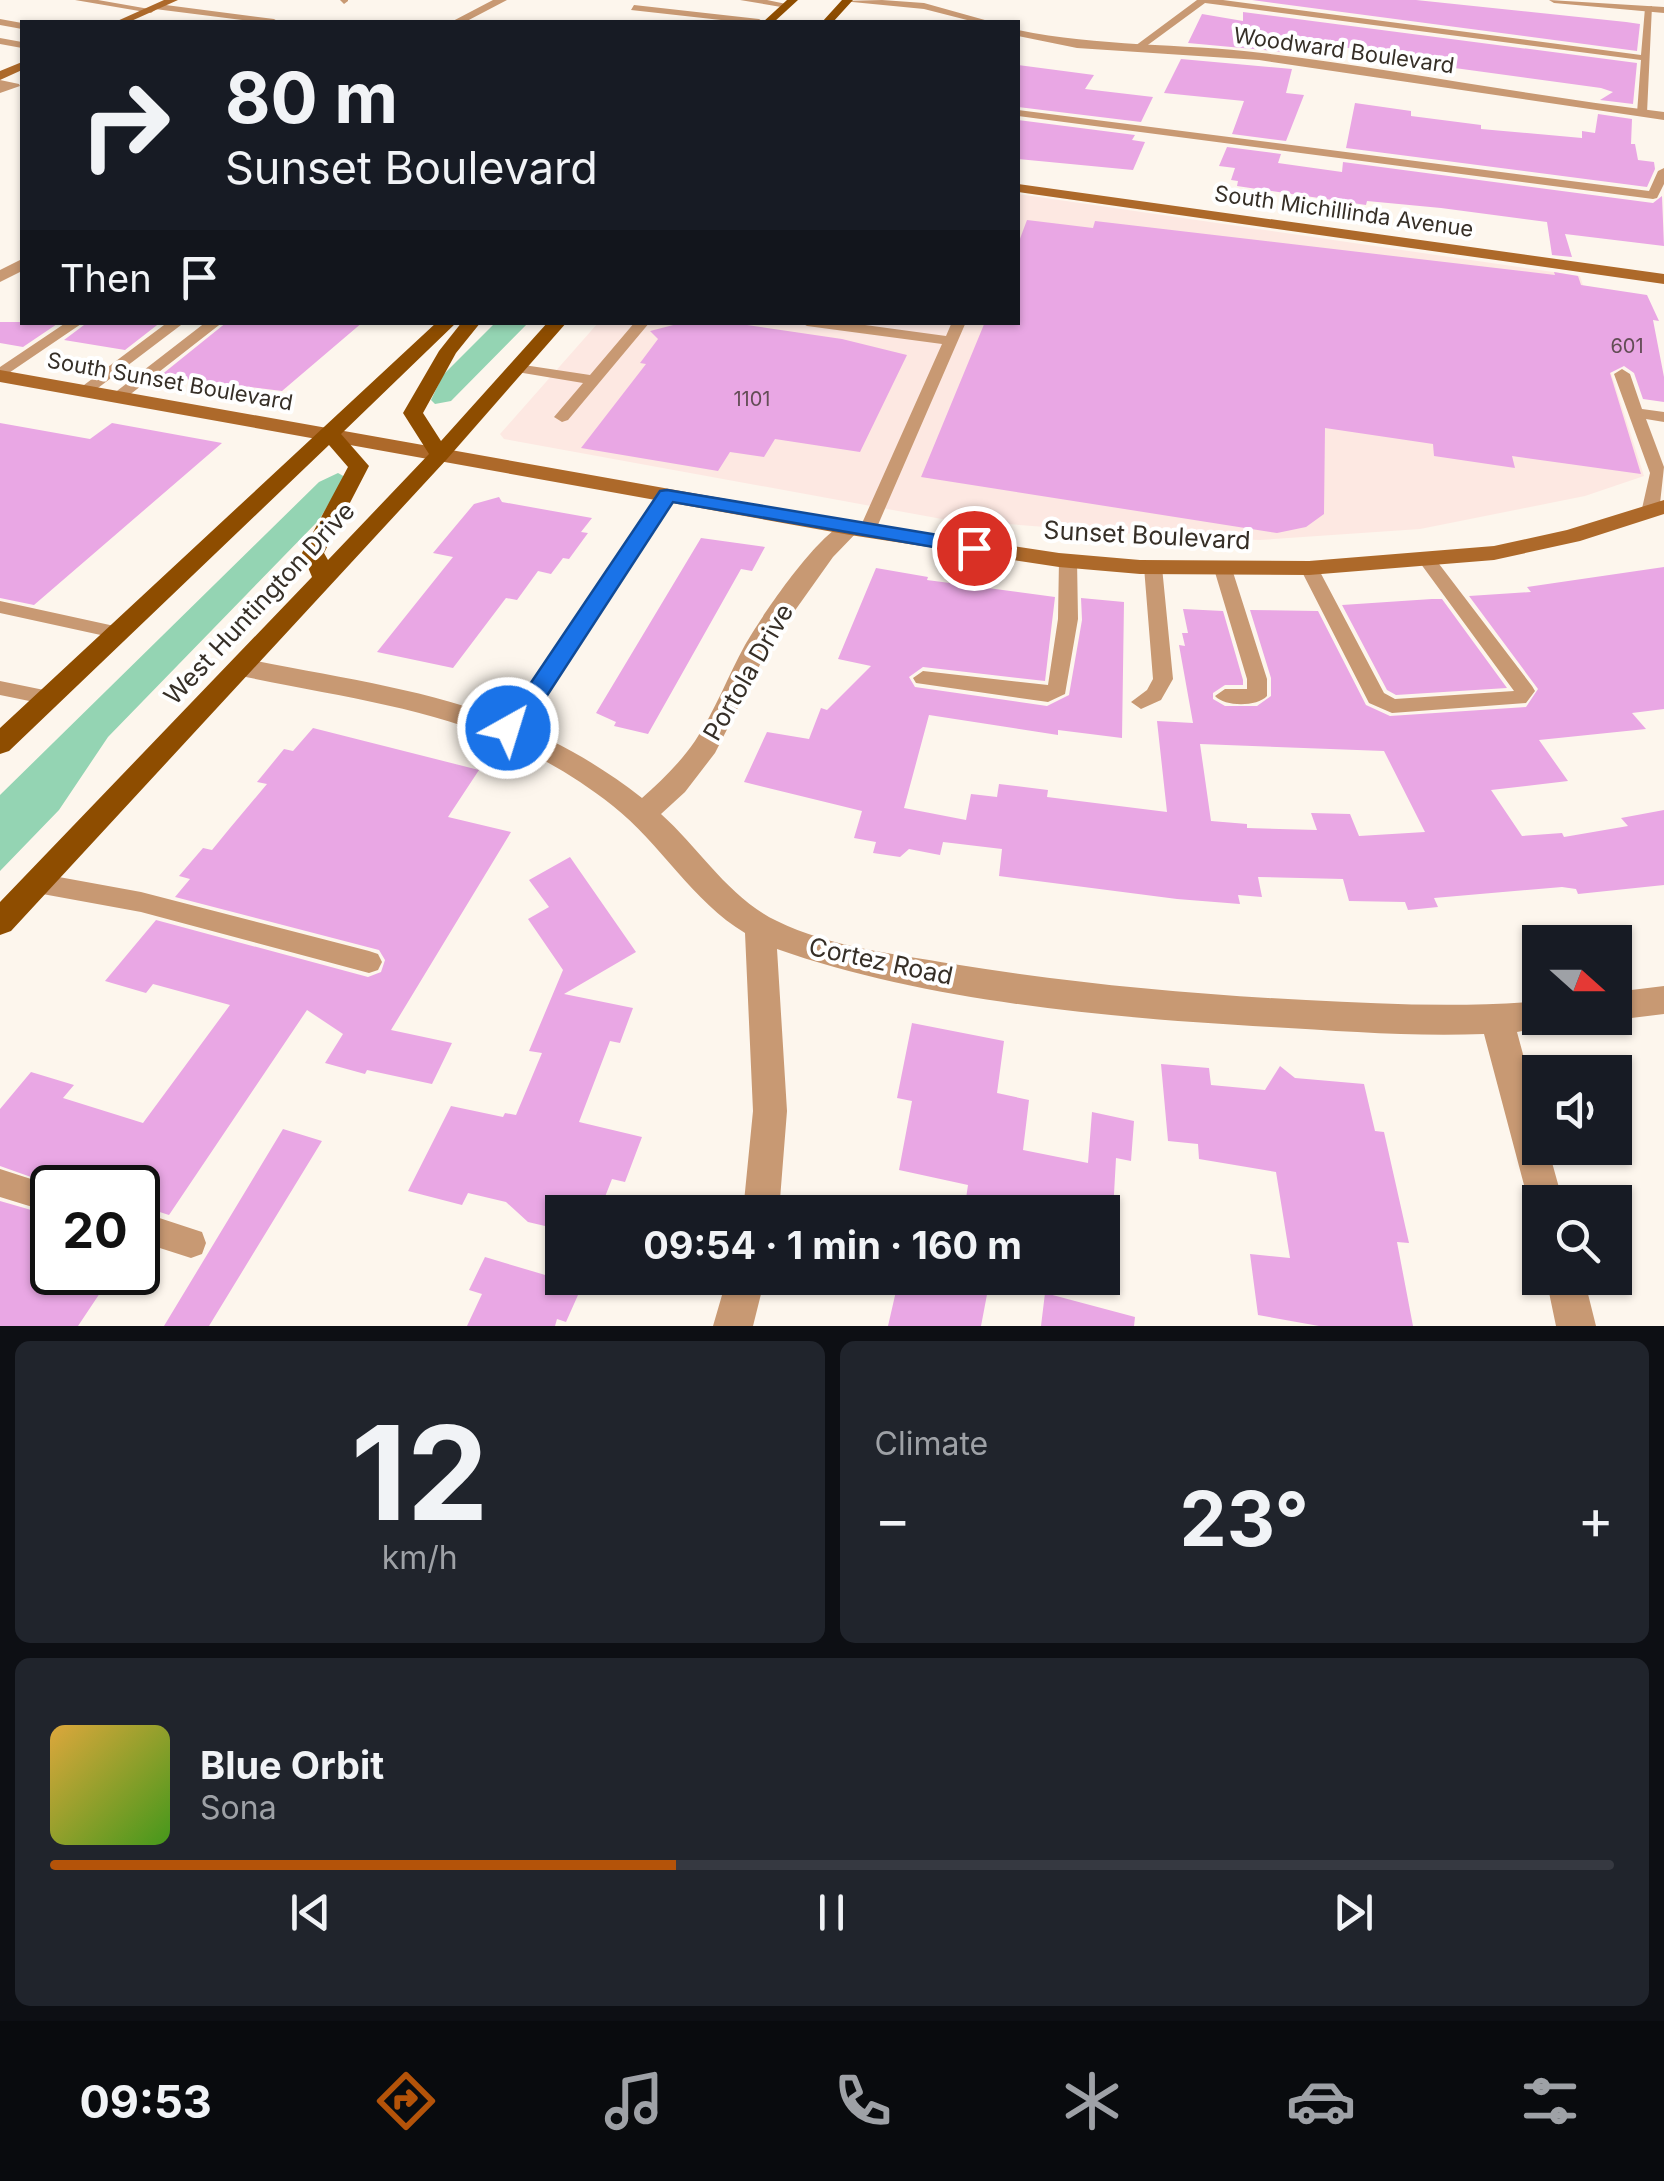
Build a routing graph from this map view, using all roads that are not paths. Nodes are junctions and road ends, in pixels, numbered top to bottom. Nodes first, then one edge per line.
1 (79, 0) edge
2 (173, 0) edge
3 (502, 0) edge
4 (744, 0) edge
5 (847, 0) edge
6 (1203, 0) edge
7 (1554, 0) edge
8 (790, 2) edge
9 (971, 2) edge
10 (1664, 2) edge
11 (1646, 4) edge
12 (154, 8) junction
13 (634, 8) dead end
14 (951, 10) junction
15 (1664, 10) edge
16 (837, 12) junction
17 (127, 20) edge
18 (257, 20) edge
19 (460, 20) edge
20 (741, 20) edge
21 (770, 20) edge
22 (829, 20) edge
23 (930, 20) edge
24 (944, 20) edge
25 (980, 20) edge
26 (1020, 33) edge
27 (1020, 46) edge
28 (1136, 54) junction
29 (1644, 58) junction
30 (20, 68) edge
31 (0, 83) edge
32 (16, 89) dead end
33 (1020, 113) edge
34 (1664, 116) edge
35 (1644, 120) junction
36 (1664, 128) edge
37 (1664, 171) edge
38 (1020, 188) edge
39 (1664, 279) edge
40 (73, 325) edge
41 (174, 325) edge
42 (212, 325) edge
43 (445, 325) edge
44 (470, 325) edge
45 (555, 325) edge
46 (640, 325) edge
47 (829, 325) edge
48 (959, 325) edge
49 (952, 342) junction
50 (517, 368) junction
51 (1622, 374) dead end
52 (0, 375) edge
53 (594, 380) junction
54 (85, 391) junction
55 (118, 397) junction
56 (1636, 413) junction
57 (1664, 416) edge
58 (562, 417) dead end
59 (331, 435) junction
60 (440, 455) junction
61 (667, 496) junction
62 (1657, 510) edge
63 (859, 529) junction
64 (1068, 560) junction
65 (1427, 560) junction
66 (1153, 567) junction
67 (1308, 568) junction
68 (1223, 569) junction
69 (324, 578) junction
70 (0, 607) edge
71 (119, 633) junction
72 (241, 667) junction
73 (922, 678) dead end
74 (0, 688) edge
75 (1225, 696) dead end
76 (50, 698) junction
77 (1141, 702) dead end
78 (508, 728) junction
79 (0, 744) edge
80 (643, 814) junction
81 (37, 883) junction
82 (0, 922) edge
83 (760, 928) junction
84 (369, 962) dead end
85 (1664, 1000) edge
86 (1632, 1004) edge
87 (1522, 1017) edge
88 (1497, 1020) junction
89 (0, 1182) edge
90 (1541, 1185) edge
91 (30, 1192) edge
92 (763, 1195) edge
93 (160, 1233) edge
94 (191, 1243) dead end
95 (741, 1295) edge
96 (1568, 1295) edge
97 (733, 1326) edge
98 (1576, 1326) edge

1 - 12 lane
2 - 12 main road
3 - 19 street
4 - 8 lane
5 - 14 street
5 - 16 main road
6 - 28 lane
6 - 29 lane
7 - 11 street
8 - 21 main road
9 - 14 street
10 - 11 street
11 - 15 street
11 - 29 lane
12 - 17 main road
12 - 18 lane
13 - 20 lane
14 - 24 street
14 - 25 street
16 - 22 main road
16 - 23 street
26 - 28 street, Woodward Boulevard
27 - 28 street, Woodward Boulevard
28 - 35 street, Woodward Boulevard
29 - 35 lane
30 - 31 main road
31 - 32 lane
33 - 37 lane
34 - 35 street, Woodward Boulevard
35 - 36 street, Woodward Boulevard
38 - 39 main road, South Michillinda Avenue
40 - 52 lane
41 - 54 lane
42 - 55 lane
43 - 59 main road
44 - 60 main road
45 - 50 main road, West Huntington Drive
46 - 53 lane
47 - 49 lane
48 - 49 lane
49 - 63 lane
50 - 53 lane
50 - 60 main road, West Huntington Drive
51 - 56 lane
52 - 54 main road, South Sunset Boulevard
53 - 58 lane
54 - 55 main road, South Sunset Boulevard
55 - 59 main road, South Sunset Boulevard
56 - 57 lane
56 - 62 lane
59 - 60 main road, Sunset Boulevard
59 - 69 main road
59 - 71 main road
60 - 61 main road, Sunset Boulevard
60 - 69 main road, West Huntington Drive
61 - 63 main road, Sunset Boulevard
61 - 78 lane
62 - 65 main road, Sunset Boulevard
63 - 64 main road, Sunset Boulevard
63 - 80 street, Portola Drive
64 - 66 main road, Sunset Boulevard
64 - 73 lane
65 - 67 main road, Sunset Boulevard
65 - 67 lane
66 - 68 main road, Sunset Boulevard
66 - 77 lane
67 - 68 main road, Sunset Boulevard
68 - 75 lane
69 - 72 main road, West Huntington Drive
70 - 71 lane
71 - 76 main road
72 - 78 street, Cortez Road
72 - 81 main road, West Huntington Drive
74 - 76 lane
76 - 79 main road
78 - 80 street, Cortez Road
80 - 83 street, Cortez Road
81 - 82 main road, West Huntington Drive
81 - 84 lane
83 - 88 street, Cortez Road
83 - 92 street
85 - 86 street
87 - 88 street, Cortez Road
88 - 90 street
89 - 91 lane
93 - 94 lane
95 - 97 street
96 - 98 street

